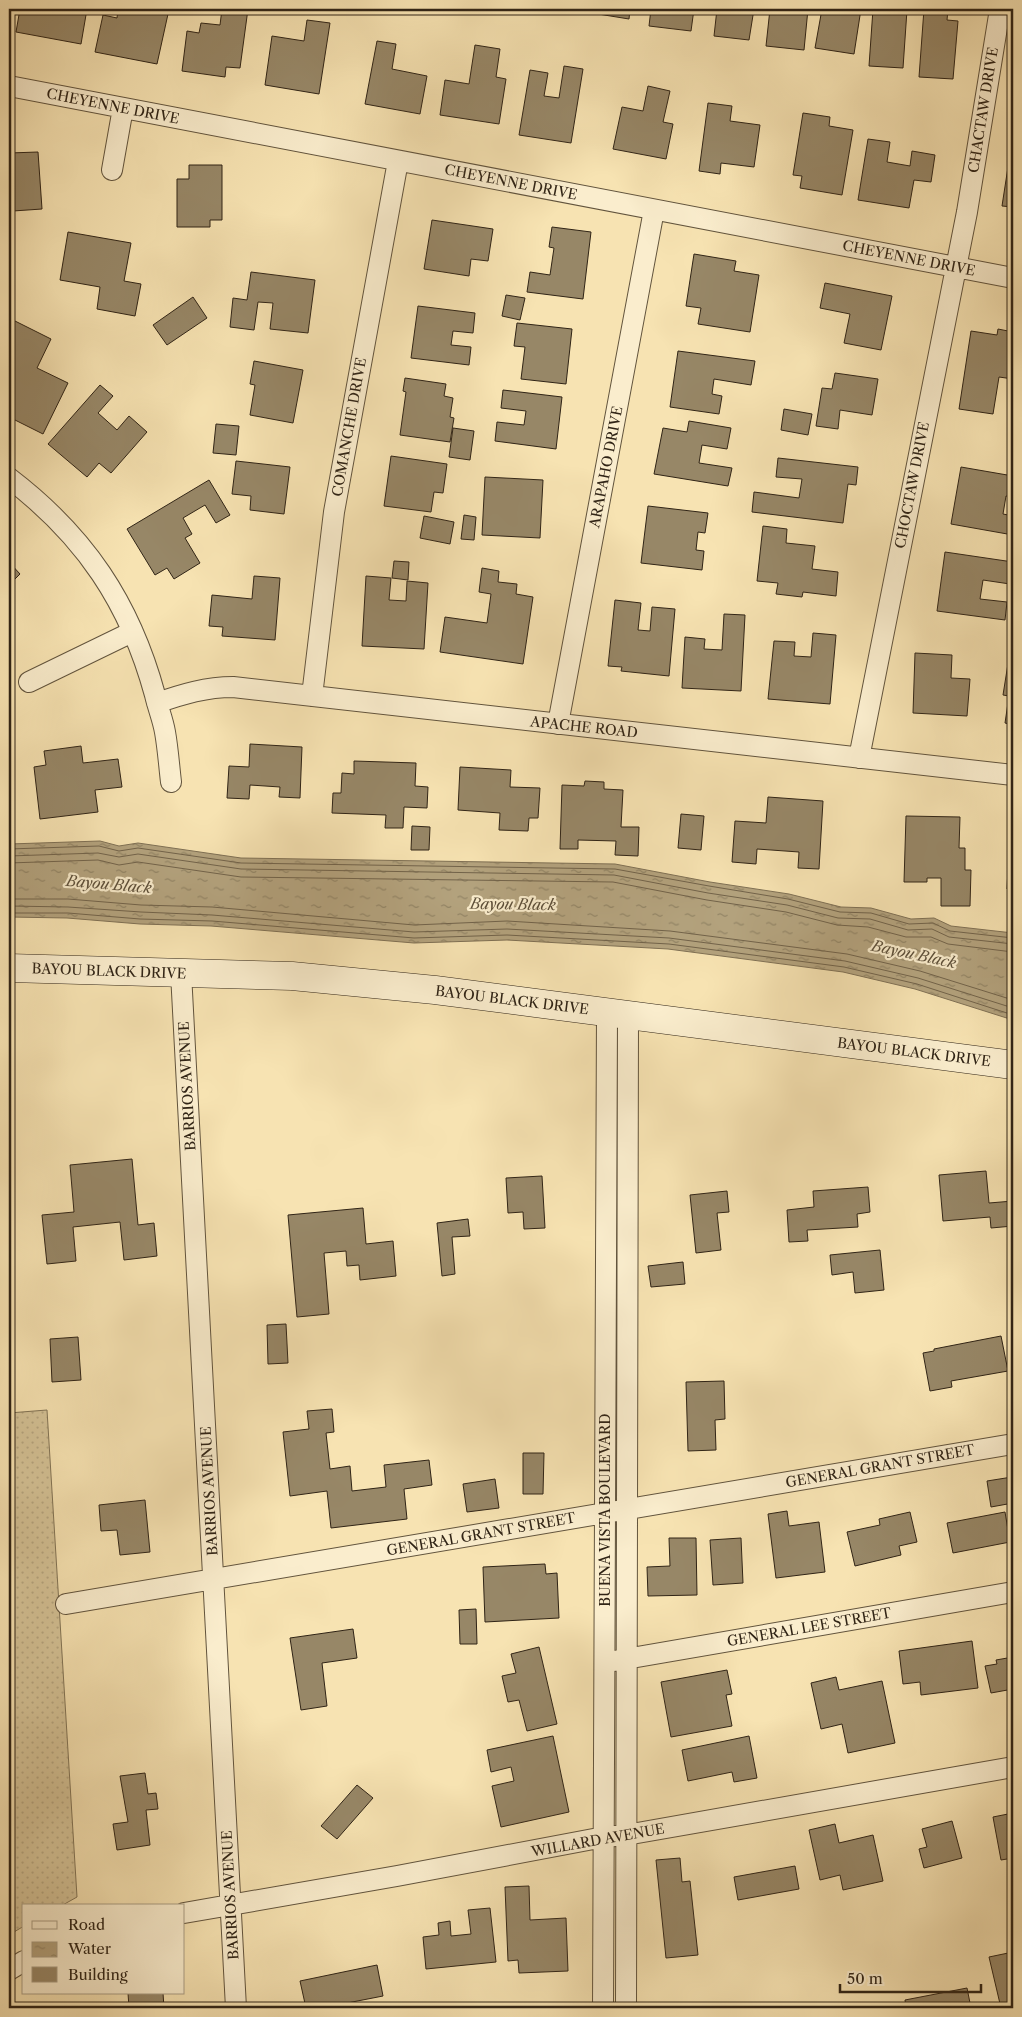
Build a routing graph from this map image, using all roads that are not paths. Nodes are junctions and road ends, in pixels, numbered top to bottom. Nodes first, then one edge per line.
1 (1000, 9) edge
2 (9, 86) edge
3 (123, 108) junction
4 (398, 160) junction
5 (112, 170) dead end
6 (654, 210) junction
7 (967, 212) joint
8 (955, 267) junction
9 (1013, 278) edge
10 (9, 478) edge
11 (132, 632) junction
12 (29, 682) dead end
13 (312, 696) junction
14 (157, 703) junction
15 (558, 724) junction
16 (858, 758) junction
17 (1013, 775) edge
18 (171, 782) dead end
19 (9, 968) edge
20 (181, 973) junction
21 (618, 1014) junction
22 (1013, 1065) edge
23 (1013, 1444) edge
24 (627, 1509) junction
25 (605, 1513) junction
26 (214, 1579) junction
27 (1013, 1592) edge
28 (66, 1604) dead end
29 (627, 1659) junction
30 (605, 1663) junction
31 (1013, 1767) edge
32 (626, 1835) junction
33 (604, 1837) junction
34 (231, 1905) junction
35 (185, 1913) edge
36 (22, 1962) edge
37 (9, 1970) edge
38 (236, 2008) edge
39 (603, 2008) edge
40 (626, 2008) edge

1 - 7 street, CHACTAW DRIVE
2 - 3 street, CHEYENNE DRIVE
3 - 4 street, CHEYENNE DRIVE
3 - 5 street
4 - 6 street, CHEYENNE DRIVE
4 - 13 street, COMANCHE DRIVE
6 - 8 street, CHEYENNE DRIVE
6 - 15 street, ARAPAHO DRIVE
7 - 8 street, CHOCTAW DRIVE
8 - 9 street, CHEYENNE DRIVE
8 - 16 street, CHOCTAW DRIVE
10 - 11 street
11 - 12 street
11 - 14 street
13 - 14 street, APACHE ROAD
13 - 15 street, APACHE ROAD
14 - 18 street
15 - 16 street, APACHE ROAD
16 - 17 street, APACHE ROAD
19 - 20 main road, BAYOU BLACK DRIVE
20 - 21 main road, BAYOU BLACK DRIVE
20 - 26 street, BARRIOS AVENUE
21 - 22 main road, BAYOU BLACK DRIVE
21 - 24 street, BUENA VISTA BOULEVARD
21 - 25 street, BUENA VISTA BOULEVARD
23 - 24 street, GENERAL GRANT STREET
24 - 25 street, GENERAL GRANT STREET
24 - 29 street, BUENA VISTA BOULEVARD
25 - 26 street, GENERAL GRANT STREET
25 - 30 street, BUENA VISTA BOULEVARD
26 - 28 street, GENERAL GRANT STREET
26 - 34 street, BARRIOS AVENUE
27 - 29 street, GENERAL LEE STREET
29 - 30 street, GENERAL LEE STREET
29 - 32 street, BUENA VISTA BOULEVARD
30 - 33 street, BUENA VISTA BOULEVARD
31 - 32 street, WILLARD AVENUE
32 - 33 street, WILLARD AVENUE
32 - 40 street, BUENA VISTA BOULEVARD
33 - 34 street, WILLARD AVENUE
33 - 39 street, BUENA VISTA BOULEVARD
34 - 35 street, WILLARD AVENUE
34 - 38 street, BARRIOS AVENUE
36 - 37 street

